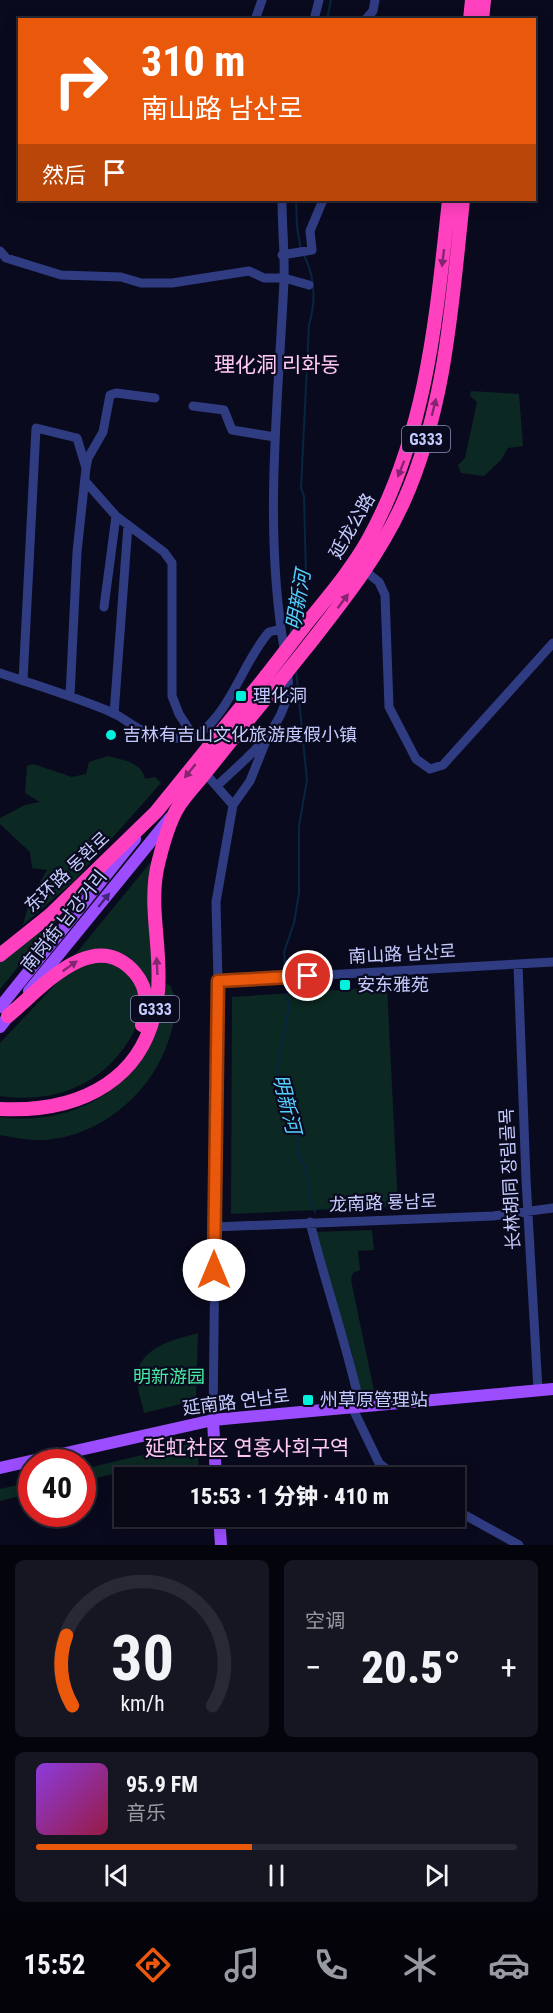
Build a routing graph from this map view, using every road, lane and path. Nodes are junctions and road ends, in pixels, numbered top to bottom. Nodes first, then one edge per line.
1 (262, 0) edge
2 (319, 0) edge
3 (375, 0) edge
4 (472, 0) edge
5 (484, 0) edge
6 (256, 18) edge
7 (314, 18) edge
8 (367, 18) edge
9 (470, 18) edge
10 (482, 18) edge
11 (282, 201) edge
12 (323, 201) edge
13 (449, 201) edge
14 (462, 201) edge
15 (0, 251) edge
16 (282, 255) junction
17 (284, 278) junction
18 (309, 285) dead end
19 (155, 398) dead end
20 (194, 405) dead end
21 (274, 436) junction
22 (86, 468) junction
23 (85, 481) junction
24 (116, 516) junction
25 (128, 525) junction
26 (366, 571) junction
27 (104, 607) dead end
28 (280, 629) junction
29 (553, 643) edge
30 (0, 674) edge
31 (23, 681) junction
32 (70, 696) junction
33 (227, 700) junction
34 (238, 710) junction
35 (114, 714) junction
36 (268, 736) junction
37 (194, 737) junction
38 (205, 773) junction
39 (217, 786) junction
40 (233, 805) junction
41 (177, 809) junction
42 (156, 812) junction
43 (0, 955) edge
44 (553, 962) edge
45 (518, 965) junction
46 (218, 981) junction
47 (3, 1017) edge
48 (0, 1101) edge
49 (0, 1109) edge
50 (553, 1208) edge
51 (528, 1211) junction
52 (310, 1222) junction
53 (214, 1227) junction
54 (553, 1389) edge
55 (538, 1390) junction
56 (356, 1407) junction
57 (213, 1420) junction
58 (215, 1467) edge
59 (383, 1467) edge
60 (0, 1468) edge
61 (465, 1515) edge
62 (220, 1527) edge
63 (221, 1545) edge
64 (519, 1545) edge

1 - 6 street
2 - 7 street
3 - 8 street
4 - 9 highway
5 - 10 highway
11 - 16 street
12 - 16 street
13 -> 34 highway, 延龙公路 / G333, bridge
26 -> 14 highway, 延龙公路 / G333
15 - 17 street
16 - 17 street
17 - 18 street
17 - 21 street
19 - 22 street
20 - 21 street
21 - 28 street
22 - 23 street
22 - 31 street
23 - 24 street
23 - 32 street
24 - 25 street
24 - 27 street
25 - 35 street
25 - 37 street
26 - 29 street
38 -> 26 highway, 延龙公路 / G333, bridge
28 - 33 street
28 - 36 street
30 - 31 street
31 - 32 street
32 - 35 street
33 - 34 street
33 - 37 street
34 -> 42 highway, 延龙公路 / G333
35 - 37 street
36 - 39 street
36 - 40 street
38 - 39 street
38 - 41 highway, 延龙公路 / G333
39 - 40 street
40 - 46 street
47 -> 41 main road, 南岗街 남강거리
49 -> 41 highway, G333
42 - 43 highway, 东环路 동환로 / G333
42 - 47 main road, 南岗街 남강거리
44 - 45 street, 南山路 남산로
45 - 46 street, 南山路 남산로
45 - 51 street, 长林胡同 장림골목
46 - 53 street
47 -> 48 highway
50 - 51 street, 龙南路 룡남로
51 - 52 street, 龙南路 룡남로
51 - 55 street, 长林胡同 장림골목
52 - 53 street, 龙南路 룡남로
52 - 56 street
53 - 57 street
54 - 55 main road, 延南路 연남로
55 - 56 main road, 延南路 연남로
56 - 57 main road, 延南路 연남로
56 - 59 street
57 - 58 main road
57 - 60 main road, 延南路 연남로
61 - 64 street
62 - 63 main road

